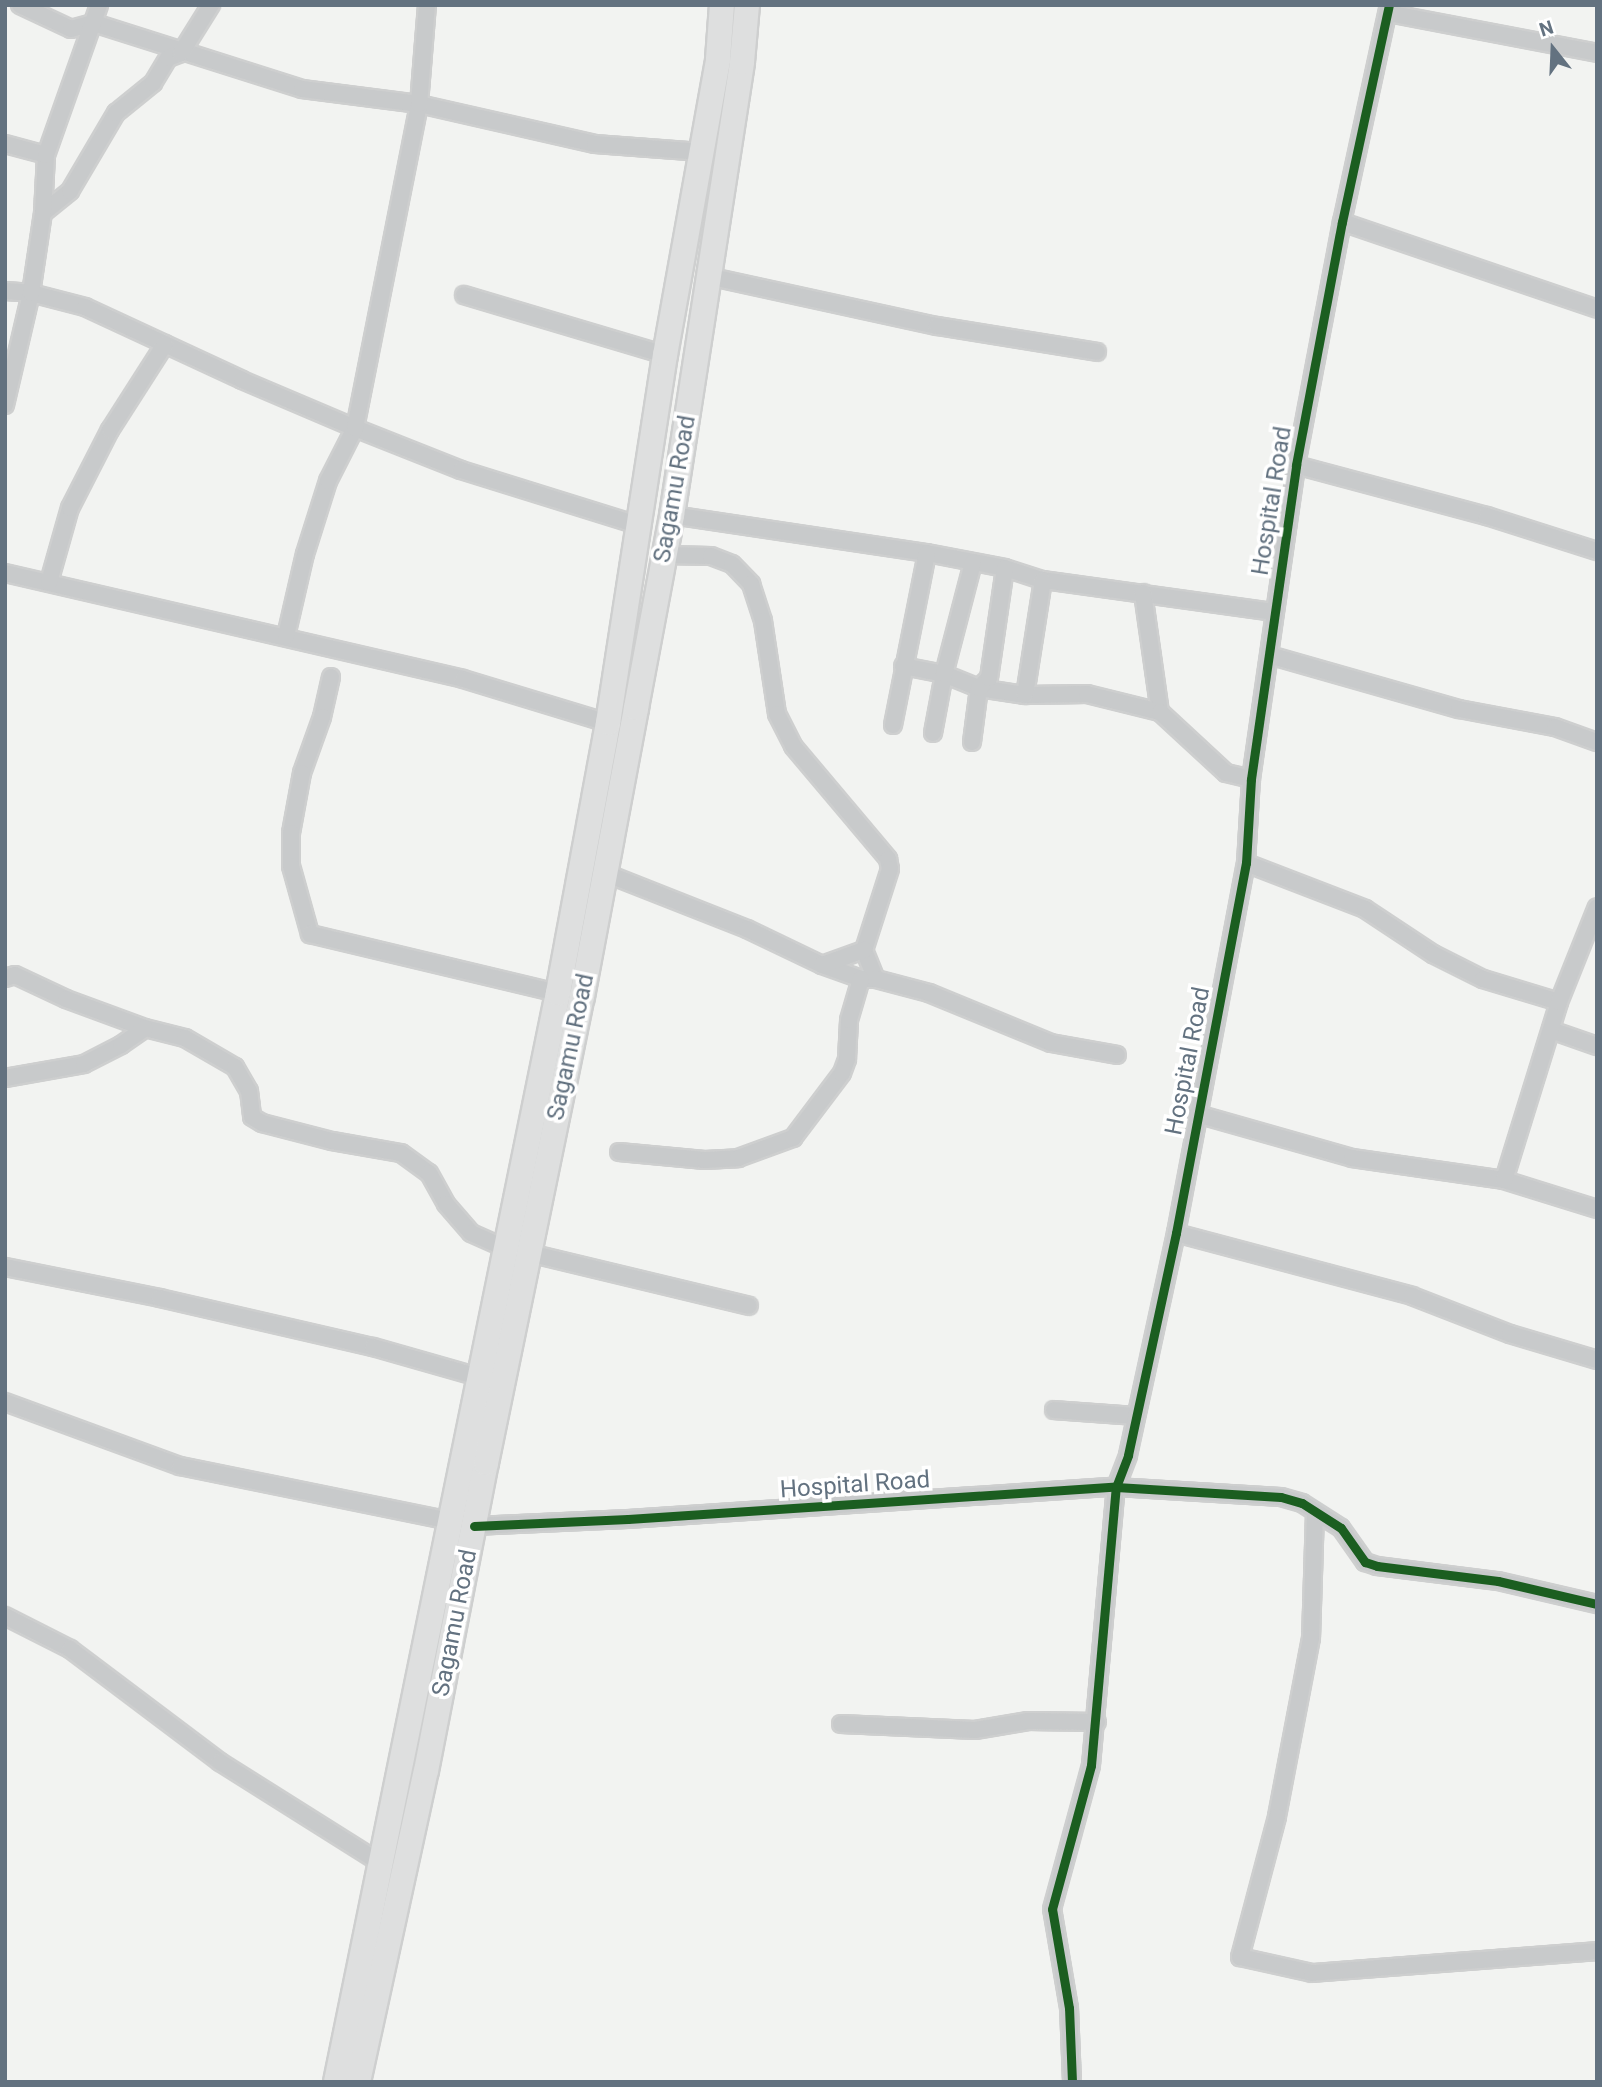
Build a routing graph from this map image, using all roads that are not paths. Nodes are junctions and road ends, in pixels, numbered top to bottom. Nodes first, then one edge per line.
1 (20, 5) edge
2 (99, 5) edge
3 (211, 5) edge
4 (427, 5) edge
5 (722, 5) edge
6 (747, 5) edge
7 (1388, 9) edge
8 (94, 23) junction
9 (1597, 53) edge
10 (181, 54) junction
11 (419, 104) junction
12 (5, 144) edge
13 (702, 152) junction
14 (46, 155) junction
15 (43, 213) junction
16 (1342, 222) junction
17 (707, 276) junction
18 (5, 291) edge
19 (31, 293) junction
20 (464, 295) dead end
21 (1597, 309) edge
22 (165, 344) junction
23 (1097, 352) dead end
24 (665, 355) junction
25 (5, 405) edge
26 (355, 428) junction
27 (1296, 465) junction
28 (672, 515) junction
29 (638, 525) junction
30 (1597, 551) edge
31 (928, 553) junction
32 (664, 555) junction
33 (973, 563) junction
34 (1005, 568) junction
35 (5, 573) edge
36 (1043, 580) junction
37 (49, 582) junction
38 (1143, 593) junction
39 (1274, 612) junction
40 (623, 625) junction
41 (651, 628) junction
42 (286, 636) junction
43 (1269, 655) junction
44 (903, 666) junction
45 (944, 674) junction
46 (331, 677) dead end
47 (979, 688) junction
48 (1025, 695) junction
49 (1160, 712) junction
50 (608, 723) junction
51 (893, 725) dead end
52 (933, 733) dead end
53 (1597, 742) edge
54 (972, 743) dead end
55 (1251, 779) junction
56 (1246, 863) junction
57 (605, 873) junction
58 (1597, 907) edge
59 (864, 950) junction
60 (822, 965) junction
61 (5, 978) edge
62 (869, 979) junction
63 (558, 993) junction
64 (1559, 1002) junction
65 (145, 1028) junction
66 (1551, 1030) junction
67 (1597, 1046) edge
68 (1117, 1055) dead end
69 (5, 1078) edge
70 (1197, 1114) junction
71 (619, 1152) dead end
72 (1504, 1181) junction
73 (1597, 1209) edge
74 (1176, 1233) junction
75 (517, 1250) junction
76 (5, 1267) edge
77 (748, 1306) dead end
78 (1597, 1360) edge
79 (478, 1377) junction
80 (5, 1402) edge
81 (1054, 1410) dead end
82 (1135, 1416) junction
83 (1116, 1487) junction
84 (1315, 1512) junction
85 (462, 1524) junction
86 (1597, 1604) edge
87 (5, 1616) edge
88 (1097, 1722) junction
89 (841, 1724) dead end
90 (382, 1864) junction
91 (1597, 1951) edge
92 (336, 2082) edge
93 (358, 2082) edge
94 (1072, 2082) edge

1 - 8 street
2 - 8 street
3 - 10 street
4 - 11 street
5 - 13 highway, Sagamu Road
6 - 17 highway, Sagamu Road
7 - 9 street
7 - 16 street, Hospital Road
8 - 10 street
8 - 14 street
10 - 11 street
10 - 15 street
11 - 13 street
11 - 26 street
12 - 14 street
13 - 24 highway, Sagamu Road
14 - 15 street
15 - 19 street
16 - 21 street
16 - 27 street, Hospital Road
17 - 23 street
17 - 28 highway, Sagamu Road
18 - 19 street
19 - 22 street
19 - 25 street
20 - 24 street
22 - 26 street
22 - 37 street
24 - 29 highway, Sagamu Road
26 - 29 street
26 - 42 street
27 - 30 street
27 - 39 street, Hospital Road
28 - 31 street
28 - 32 highway, Sagamu Road
29 - 40 highway, Sagamu Road
31 - 33 street
31 - 44 street
32 - 41 highway, Sagamu Road
32 - 59 street
33 - 34 street
33 - 45 street
34 - 36 street
34 - 47 street
35 - 37 street
36 - 38 street
36 - 48 street
37 - 42 street
38 - 39 street
38 - 49 street
39 - 43 street, Hospital Road
40 - 41 highway
40 - 50 highway, Sagamu Road
41 - 57 highway, Sagamu Road
42 - 50 street
43 - 53 street
43 - 55 street, Hospital Road
44 - 45 street
44 - 51 street
45 - 47 street
45 - 52 street
46 - 63 street
47 - 48 street
47 - 54 street
48 - 49 street
49 - 55 street
50 - 63 highway, Sagamu Road
55 - 56 street, Hospital Road
56 - 64 street
56 - 70 street, Hospital Road
57 - 60 street
57 - 75 highway, Sagamu Road
58 - 64 street
59 - 60 street
59 - 62 street
60 - 62 street
61 - 65 street
62 - 68 street
62 - 71 street
63 - 75 highway, Sagamu Road
64 - 66 street
65 - 69 street
65 - 75 street
66 - 67 street
66 - 72 street
70 - 72 street
70 - 74 street, Hospital Road
72 - 73 street
74 - 78 street
74 - 82 street, Hospital Road
75 - 77 street
75 - 79 highway, Sagamu Road
75 - 85 highway, Sagamu Road
76 - 79 street
79 - 85 highway, Sagamu Road
80 - 85 street, Hospital Road
81 - 82 street
82 - 83 street, Hospital Road
83 - 84 street
83 - 85 street, Hospital Road
83 - 88 street
84 - 86 street
84 - 91 street
85 - 90 highway, Sagamu Road
85 - 93 highway, Sagamu Road
87 - 90 street
88 - 89 street
88 - 94 street
90 - 92 highway, Sagamu Road

